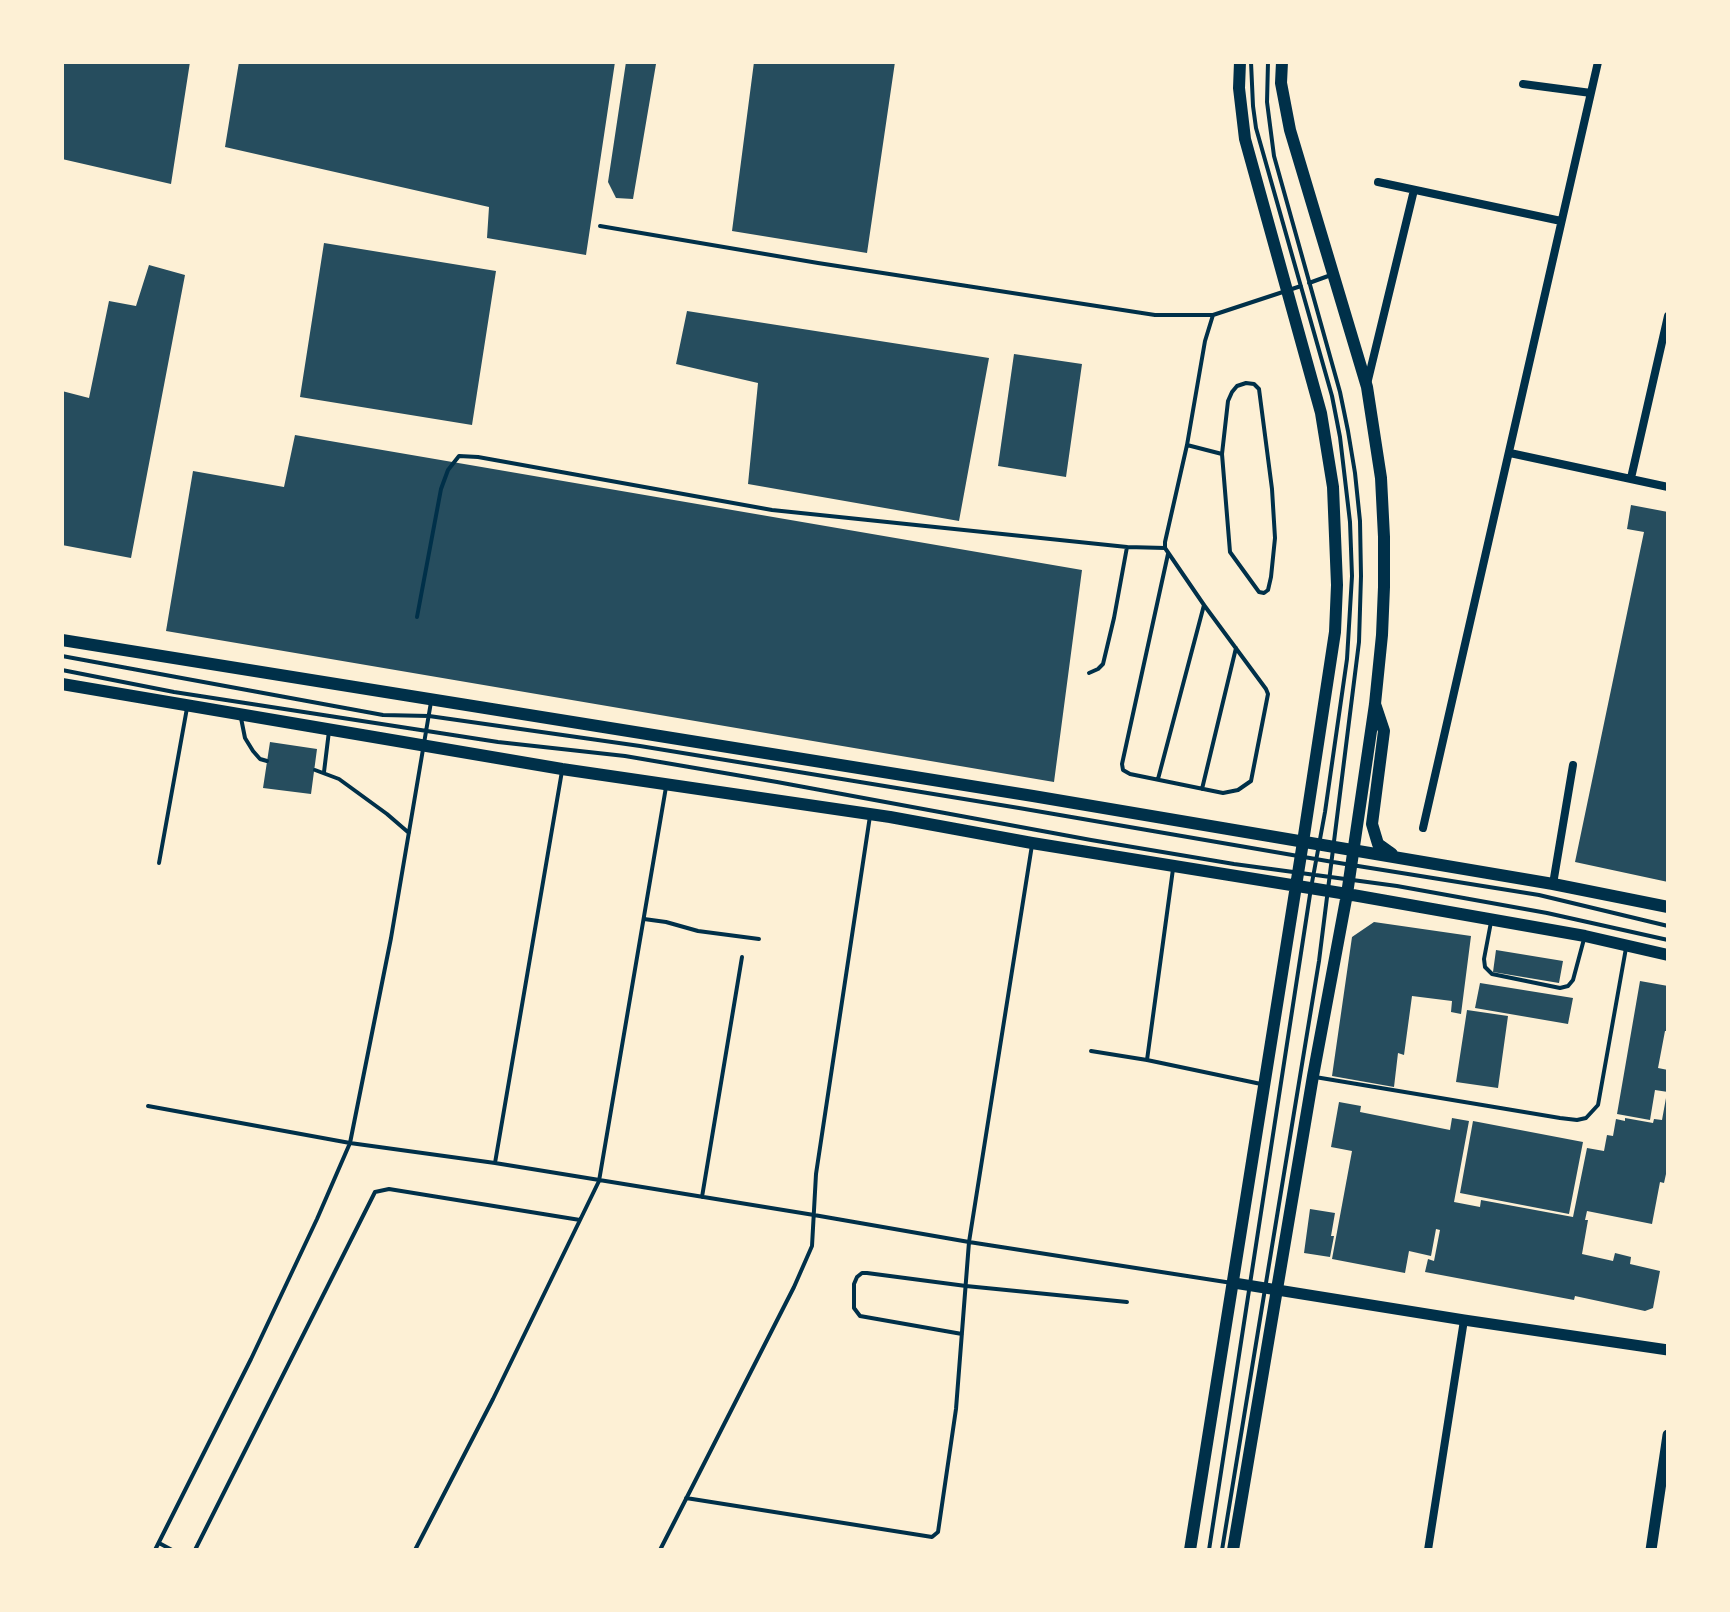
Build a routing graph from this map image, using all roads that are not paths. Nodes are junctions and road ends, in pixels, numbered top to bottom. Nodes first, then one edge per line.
1 (1240, 62) edge
2 (1251, 62) edge
3 (1268, 62) edge
4 (1282, 62) edge
5 (1598, 62) edge
6 (1523, 84) dead end
7 (1591, 93) junction
8 (1378, 182) dead end
9 (1414, 190) junction
10 (1561, 221) junction
11 (600, 226) dead end
12 (1333, 274) junction
13 (1309, 283) junction
14 (1295, 288) junction
15 (1213, 315) junction
16 (1668, 316) edge
17 (1664, 352) edge
18 (1367, 387) junction
19 (1187, 445) junction
20 (1510, 453) junction
21 (1222, 454) junction
22 (1631, 478) junction
23 (1668, 487) edge
24 (1127, 547) junction
25 (1167, 551) junction
26 (1204, 605) junction
27 (417, 617) dead end
28 (62, 640) edge
29 (1236, 648) junction
30 (62, 656) edge
31 (62, 670) edge
32 (1089, 673) dead end
33 (62, 684) edge
34 (431, 700) junction
35 (1375, 704) junction
36 (187, 706) junction
37 (241, 715) junction
38 (429, 716) junction
39 (329, 730) junction
40 (427, 731) junction
41 (424, 746) junction
42 (267, 761) dead end
43 (1573, 765) dead end
44 (562, 769) junction
45 (315, 770) dead end
46 (324, 772) junction
47 (1158, 779) junction
48 (666, 785) junction
49 (1202, 789) junction
50 (870, 814) junction
51 (1423, 828) dead end
52 (409, 833) junction
53 (1303, 842) junction
54 (1032, 843) junction
55 (1320, 845) junction
56 (1335, 847) junction
57 (1352, 850) junction
58 (1301, 856) junction
59 (1400, 858) junction
60 (1317, 859) junction
61 (1333, 862) junction
62 (159, 863) dead end
63 (1174, 866) junction
64 (1299, 872) junction
65 (1350, 872) junction
66 (1314, 874) junction
67 (1331, 876) junction
68 (1553, 884) junction
69 (1296, 886) junction
70 (1311, 888) junction
71 (1329, 891) junction
72 (1347, 894) junction
73 (1668, 907) edge
74 (644, 919) junction
75 (1491, 920) junction
76 (1668, 926) edge
77 (1585, 936) junction
78 (759, 939) dead end
79 (1668, 940) edge
80 (1627, 945) junction
81 (1668, 955) edge
82 (742, 957) dead end
83 (1091, 1051) dead end
84 (1147, 1060) junction
85 (1313, 1076) junction
86 (1264, 1084) junction
87 (148, 1106) dead end
88 (350, 1143) junction
89 (495, 1163) junction
90 (599, 1181) junction
91 (702, 1197) junction
92 (814, 1215) junction
93 (580, 1220) junction
94 (969, 1242) junction
95 (1234, 1283) junction
96 (966, 1286) junction
97 (1248, 1286) junction
98 (1271, 1289) junction
99 (1127, 1302) dead end
100 (1464, 1320) junction
101 (962, 1334) junction
102 (1668, 1350) edge
103 (1668, 1435) edge
104 (686, 1498) junction
105 (159, 1543) junction
106 (155, 1550) edge
107 (172, 1550) edge
108 (195, 1550) edge
109 (415, 1550) edge
110 (660, 1550) edge
111 (1190, 1550) edge
112 (1209, 1550) edge
113 (1222, 1550) edge
114 (1233, 1550) edge
115 (1428, 1550) edge
116 (1651, 1550) edge

1 - 14 main road
2 - 14 lane
3 - 13 lane
4 - 12 main road
5 - 7 street
6 - 7 street
7 - 10 street
8 - 9 street
9 - 10 street
9 - 18 street
10 - 20 street
11 - 15 lane
12 - 13 lane
12 - 18 main road
13 - 14 lane
13 - 56 lane
14 - 15 lane
14 - 53 main road
14 - 55 lane
15 - 19 lane
16 - 17 street
17 - 22 street
18 - 35 main road
19 - 21 lane
19 - 25 lane
20 - 22 street
20 - 51 street
21 - 21 lane
22 - 23 street
24 - 25 lane
24 - 27 lane
24 - 32 lane
25 - 26 lane
25 - 47 lane
26 - 29 lane
26 - 47 lane
28 - 34 main road
29 - 49 lane
29 - 49 lane
30 - 38 lane
31 - 40 lane
33 - 36 main road
34 - 38 lane
34 - 53 main road
35 - 57 main road
35 - 59 main road
36 - 37 main road
36 - 62 lane
37 - 39 main road
37 - 42 lane
38 - 40 lane
38 - 58 lane
39 - 41 main road
39 - 46 lane
40 - 41 lane
40 - 64 lane
41 - 44 main road
41 - 52 lane
43 - 68 street
44 - 48 main road
44 - 89 lane
45 - 46 lane
46 - 52 lane
47 - 49 lane
48 - 50 main road
48 - 74 lane
50 - 54 main road
50 - 92 lane
52 - 88 lane
53 - 55 main road
53 - 58 main road
54 - 63 main road
54 - 94 lane
55 - 56 main road
55 - 60 lane
56 - 57 main road
56 - 61 lane
57 - 59 main road
57 - 65 main road
58 - 60 lane
58 - 64 main road
59 - 68 main road
60 - 61 lane
60 - 66 lane
61 - 65 lane
61 - 67 lane
63 - 69 main road
63 - 84 lane
64 - 66 lane
64 - 69 main road
65 - 67 lane
65 - 72 main road
65 - 76 lane
65 - 79 lane
66 - 67 lane
66 - 70 lane
67 - 71 lane
68 - 73 main road
69 - 70 main road
69 - 86 main road
70 - 71 main road
70 - 97 lane
71 - 72 main road
71 - 98 lane
72 - 75 main road
72 - 85 main road
74 - 78 lane
74 - 90 lane
75 - 77 main road
75 - 77 lane
77 - 80 main road
80 - 81 main road
80 - 85 lane
82 - 91 lane
83 - 84 lane
84 - 86 lane
85 - 98 main road
86 - 95 main road
87 - 88 lane
88 - 89 lane
88 - 105 lane
89 - 90 lane
90 - 91 lane
90 - 93 lane
91 - 92 lane
92 - 94 lane
92 - 104 lane
93 - 108 lane
93 - 109 lane
94 - 95 lane
94 - 96 lane
95 - 97 street
95 - 111 main road
96 - 99 lane
96 - 101 lane
96 - 101 lane
97 - 98 street
97 - 112 lane
98 - 100 street
98 - 113 lane
98 - 114 main road
100 - 102 street
100 - 115 street
101 - 104 lane
103 - 116 street
104 - 110 lane
105 - 106 lane
105 - 107 lane

